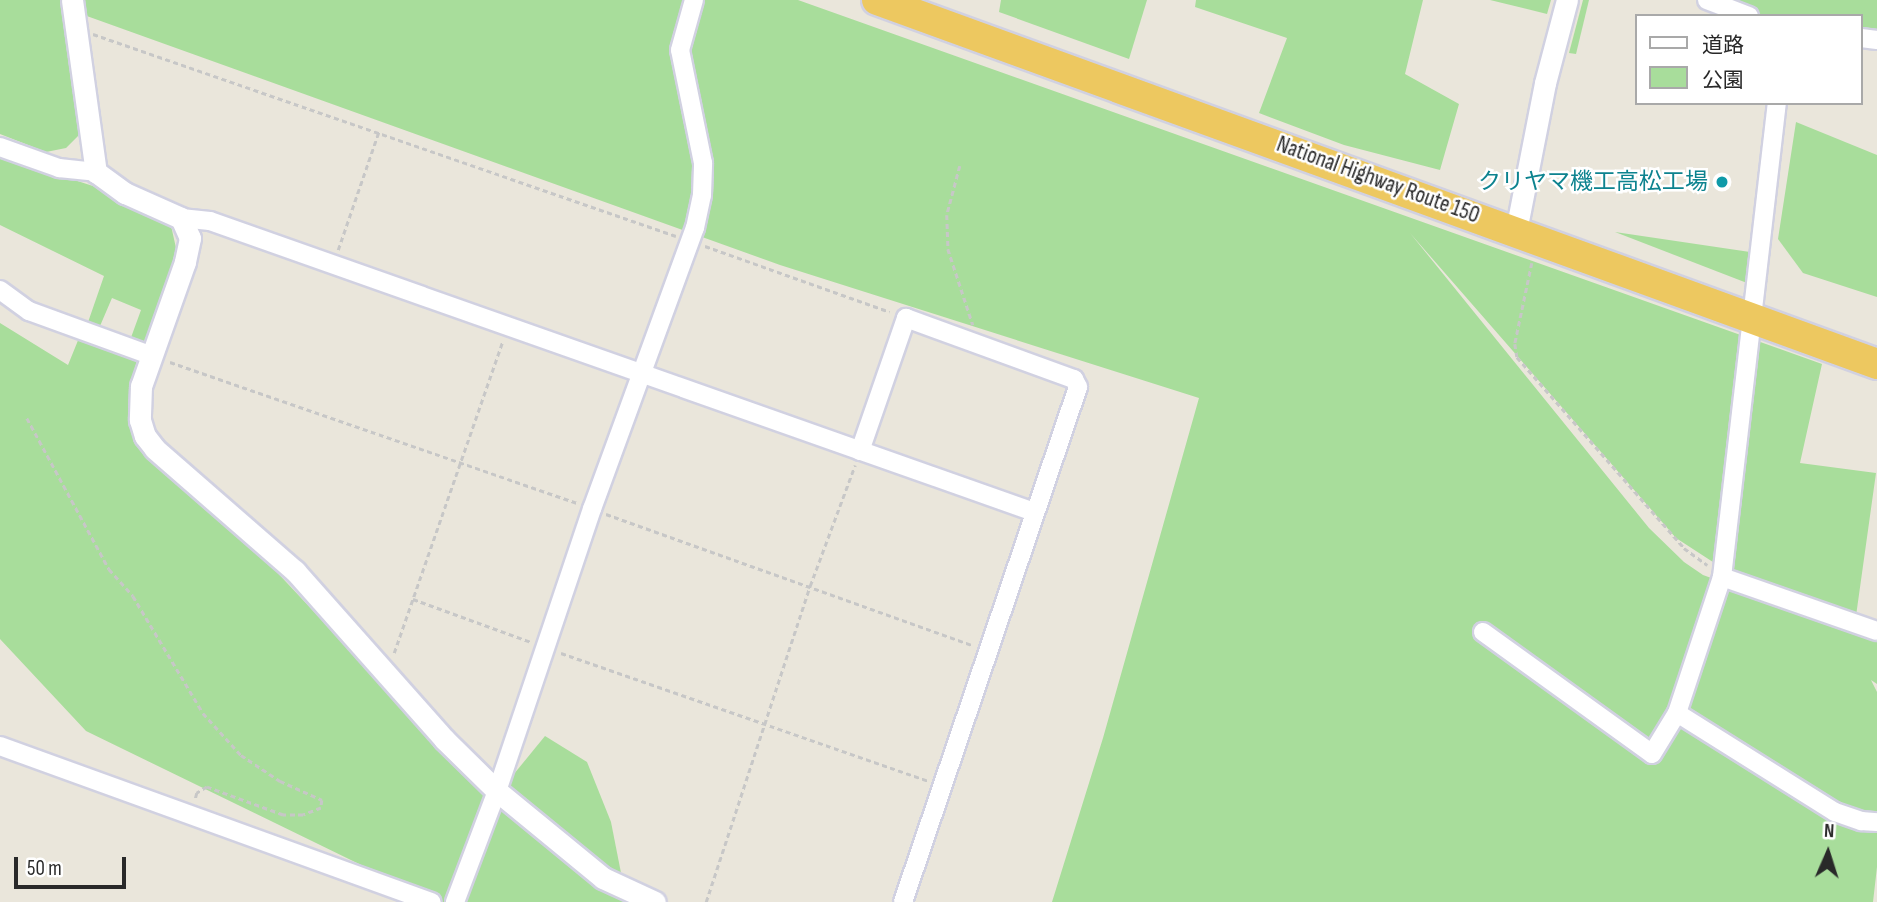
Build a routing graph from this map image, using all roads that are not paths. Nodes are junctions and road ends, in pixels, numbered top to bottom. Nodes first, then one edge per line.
1 (72, 0) edge
2 (694, 0) edge
3 (877, 0) edge
4 (1567, 0) edge
5 (1707, 0) edge
6 (1744, 14) edge
7 (1777, 105) edge
8 (0, 146) edge
9 (96, 172) junction
10 (181, 218) junction
11 (1526, 235) junction
12 (0, 290) edge
13 (1753, 319) junction
14 (150, 355) junction
15 (1877, 364) edge
16 (641, 373) junction
17 (860, 451) junction
18 (1034, 512) junction
19 (1722, 578) junction
20 (1877, 631) edge
21 (1483, 632) dead end
22 (1677, 713) junction
23 (0, 746) edge
24 (497, 791) junction
25 (1877, 822) edge
26 (432, 902) edge
27 (455, 902) edge
28 (655, 902) edge
29 (903, 902) edge

1 - 9 street
2 - 16 street
3 - 11 highway, National Highway Route 150
4 - 11 street
5 - 6 street
7 - 13 street
8 - 9 street
9 - 10 street
10 - 14 street
10 - 16 street
11 - 13 highway, National Highway Route 150
12 - 14 street
13 - 15 highway, National Highway Route 150
13 - 19 street
14 - 24 street
16 - 17 street
16 - 24 street
17 - 18 street
17 - 18 street
18 - 29 street
19 - 20 street
19 - 22 street
21 - 22 street
22 - 25 street
23 - 26 street
24 - 27 street
24 - 28 street

